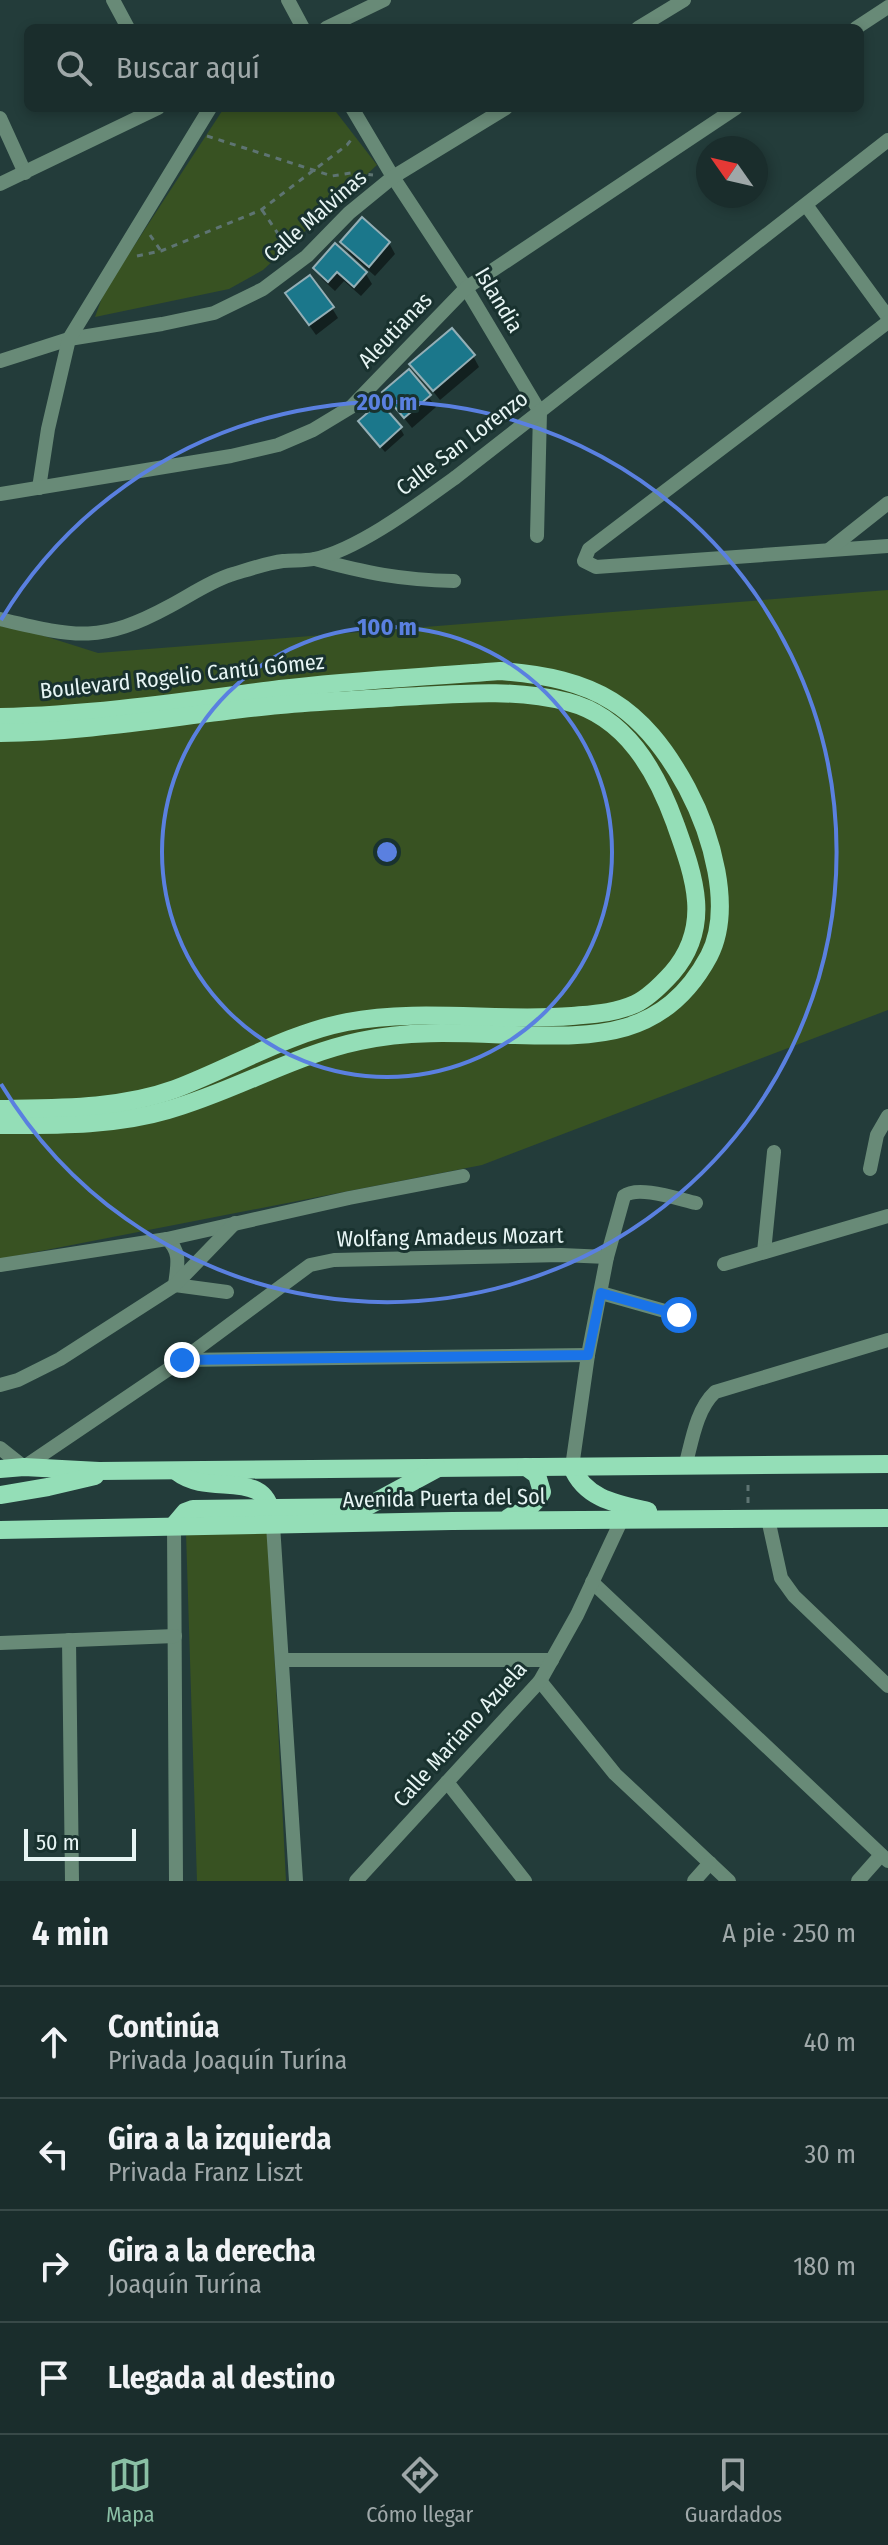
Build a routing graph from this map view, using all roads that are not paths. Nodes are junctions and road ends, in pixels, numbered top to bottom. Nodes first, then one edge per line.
1 (113, 0) edge
2 (288, 0) edge
3 (384, 0) edge
4 (684, 0) edge
5 (888, 7) edge
6 (126, 24) edge
7 (301, 24) edge
8 (334, 24) edge
9 (645, 24) edge
10 (862, 24) edge
11 (150, 112) edge
12 (208, 112) edge
13 (354, 112) edge
14 (499, 112) edge
15 (730, 112) edge
16 (0, 118) edge
17 (888, 140) edge
18 (25, 173) junction
19 (393, 177) junction
20 (0, 184) edge
21 (806, 205) junction
22 (466, 288) junction
23 (888, 319) edge
24 (69, 339) junction
25 (0, 361) edge
26 (540, 412) junction
27 (39, 488) junction
28 (0, 494) edge
29 (888, 503) edge
30 (537, 536) dead end
31 (888, 546) edge
32 (830, 549) junction
33 (315, 559) junction
34 (454, 581) dead end
35 (0, 619) edge
36 (0, 717) edge
37 (0, 733) edge
38 (0, 1109) edge
39 (888, 1116) edge
40 (0, 1125) edge
41 (774, 1152) dead end
42 (870, 1169) dead end
43 (463, 1176) dead end
44 (696, 1203) dead end
45 (888, 1216) edge
46 (235, 1222) junction
47 (167, 1239) junction
48 (764, 1252) junction
49 (607, 1257) junction
50 (724, 1264) dead end
51 (0, 1265) edge
52 (175, 1285) junction
53 (227, 1292) dead end
54 (601, 1293) junction
55 (679, 1315) dead end
56 (888, 1340) edge
57 (588, 1355) junction
58 (182, 1360) junction
59 (0, 1385) edge
60 (0, 1448) edge
61 (888, 1464) edge
62 (24, 1467) junction
63 (440, 1467) junction
64 (526, 1467) junction
65 (572, 1467) junction
66 (685, 1467) junction
67 (0, 1469) edge
68 (174, 1470) junction
69 (99, 1471) junction
70 (402, 1489) junction
71 (0, 1495) edge
72 (272, 1517) junction
73 (888, 1518) edge
74 (622, 1519) junction
75 (683, 1519) junction
76 (768, 1519) junction
77 (499, 1521) junction
78 (415, 1523) junction
79 (174, 1525) junction
80 (1, 1530) edge
81 (592, 1582) junction
82 (175, 1636) junction
83 (69, 1640) junction
84 (0, 1643) edge
85 (282, 1660) junction
86 (552, 1660) junction
87 (540, 1681) junction
88 (888, 1686) edge
89 (447, 1782) junction
90 (885, 1858) edge
91 (710, 1863) junction
92 (72, 1881) edge
93 (176, 1881) edge
94 (296, 1881) edge
95 (356, 1881) edge
96 (525, 1881) edge
97 (694, 1881) edge
98 (729, 1881) edge
99 (858, 1881) edge

1 - 6 street
2 - 7 street
3 - 8 street
4 - 9 street
5 - 10 street
11 - 18 street
12 - 24 street
13 - 19 street, Islandia
14 - 19 street, Calle Malvinas
15 - 22 street, Aleutianas
16 - 18 street
17 - 21 street, Calle San Lorenzo
18 - 20 street
19 - 22 street, Islandia
19 - 24 street, Calle Malvinas
21 - 23 street
21 - 26 street, Calle San Lorenzo
22 - 26 street, Islandia
22 - 27 street, Aleutianas
23 - 32 street
24 - 25 street, Calle Malvinas
24 - 27 street
26 - 30 street
26 - 33 street, Calle San Lorenzo
27 - 28 street, Aleutianas
29 - 32 street
31 - 32 street
33 - 34 street
33 - 35 street, Calle San Lorenzo
36 - 40 main road, Boulevard Rogelio Cantú Gómez
37 - 38 main road, Boulevard Rogelio Cantú Gómez
39 - 42 street
41 - 48 street
43 - 46 street
44 - 49 street
45 - 48 street
46 - 47 street
46 - 52 street
47 - 51 street
47 - 52 street
48 - 50 street
49 - 54 street
49 - 58 street, Wolfang Amadeus Mozart
52 - 53 street
52 - 59 street
54 - 55 street
54 - 57 street
56 - 66 street
57 - 58 street
57 - 65 street
58 - 62 street, Wolfang Amadeus Mozart
60 - 62 street
61 - 66 main road, Avenida Puerta del Sol
62 - 67 main road, Avenida Puerta del Sol
62 - 69 main road, Avenida Puerta del Sol
63 - 64 main road, Avenida Puerta del Sol
63 - 68 main road, Avenida Puerta del Sol
63 - 70 main road
64 - 65 main road, Avenida Puerta del Sol
64 - 77 main road
65 - 66 main road, Avenida Puerta del Sol
65 - 75 main road
68 - 69 main road, Avenida Puerta del Sol
68 - 72 main road
69 - 71 main road
70 - 72 main road
70 - 78 main road
72 - 78 main road, Avenida Puerta del Sol
72 - 79 main road
72 - 85 street
73 - 76 main road, Avenida Puerta del Sol
74 - 75 main road, Avenida Puerta del Sol
74 - 77 main road, Avenida Puerta del Sol
74 - 81 street, Calle Mariano Azuela
75 - 76 main road, Avenida Puerta del Sol
76 - 88 street
77 - 78 main road, Avenida Puerta del Sol
79 - 80 main road
79 - 82 street
81 - 86 street, Calle Mariano Azuela
81 - 90 street
82 - 83 street
82 - 93 street
83 - 84 street
83 - 92 street
85 - 86 street
85 - 94 street
86 - 87 street, Calle Mariano Azuela
87 - 89 street, Calle Mariano Azuela
87 - 91 street
89 - 95 street, Calle Mariano Azuela
89 - 96 street
90 - 99 street
91 - 97 street
91 - 98 street

